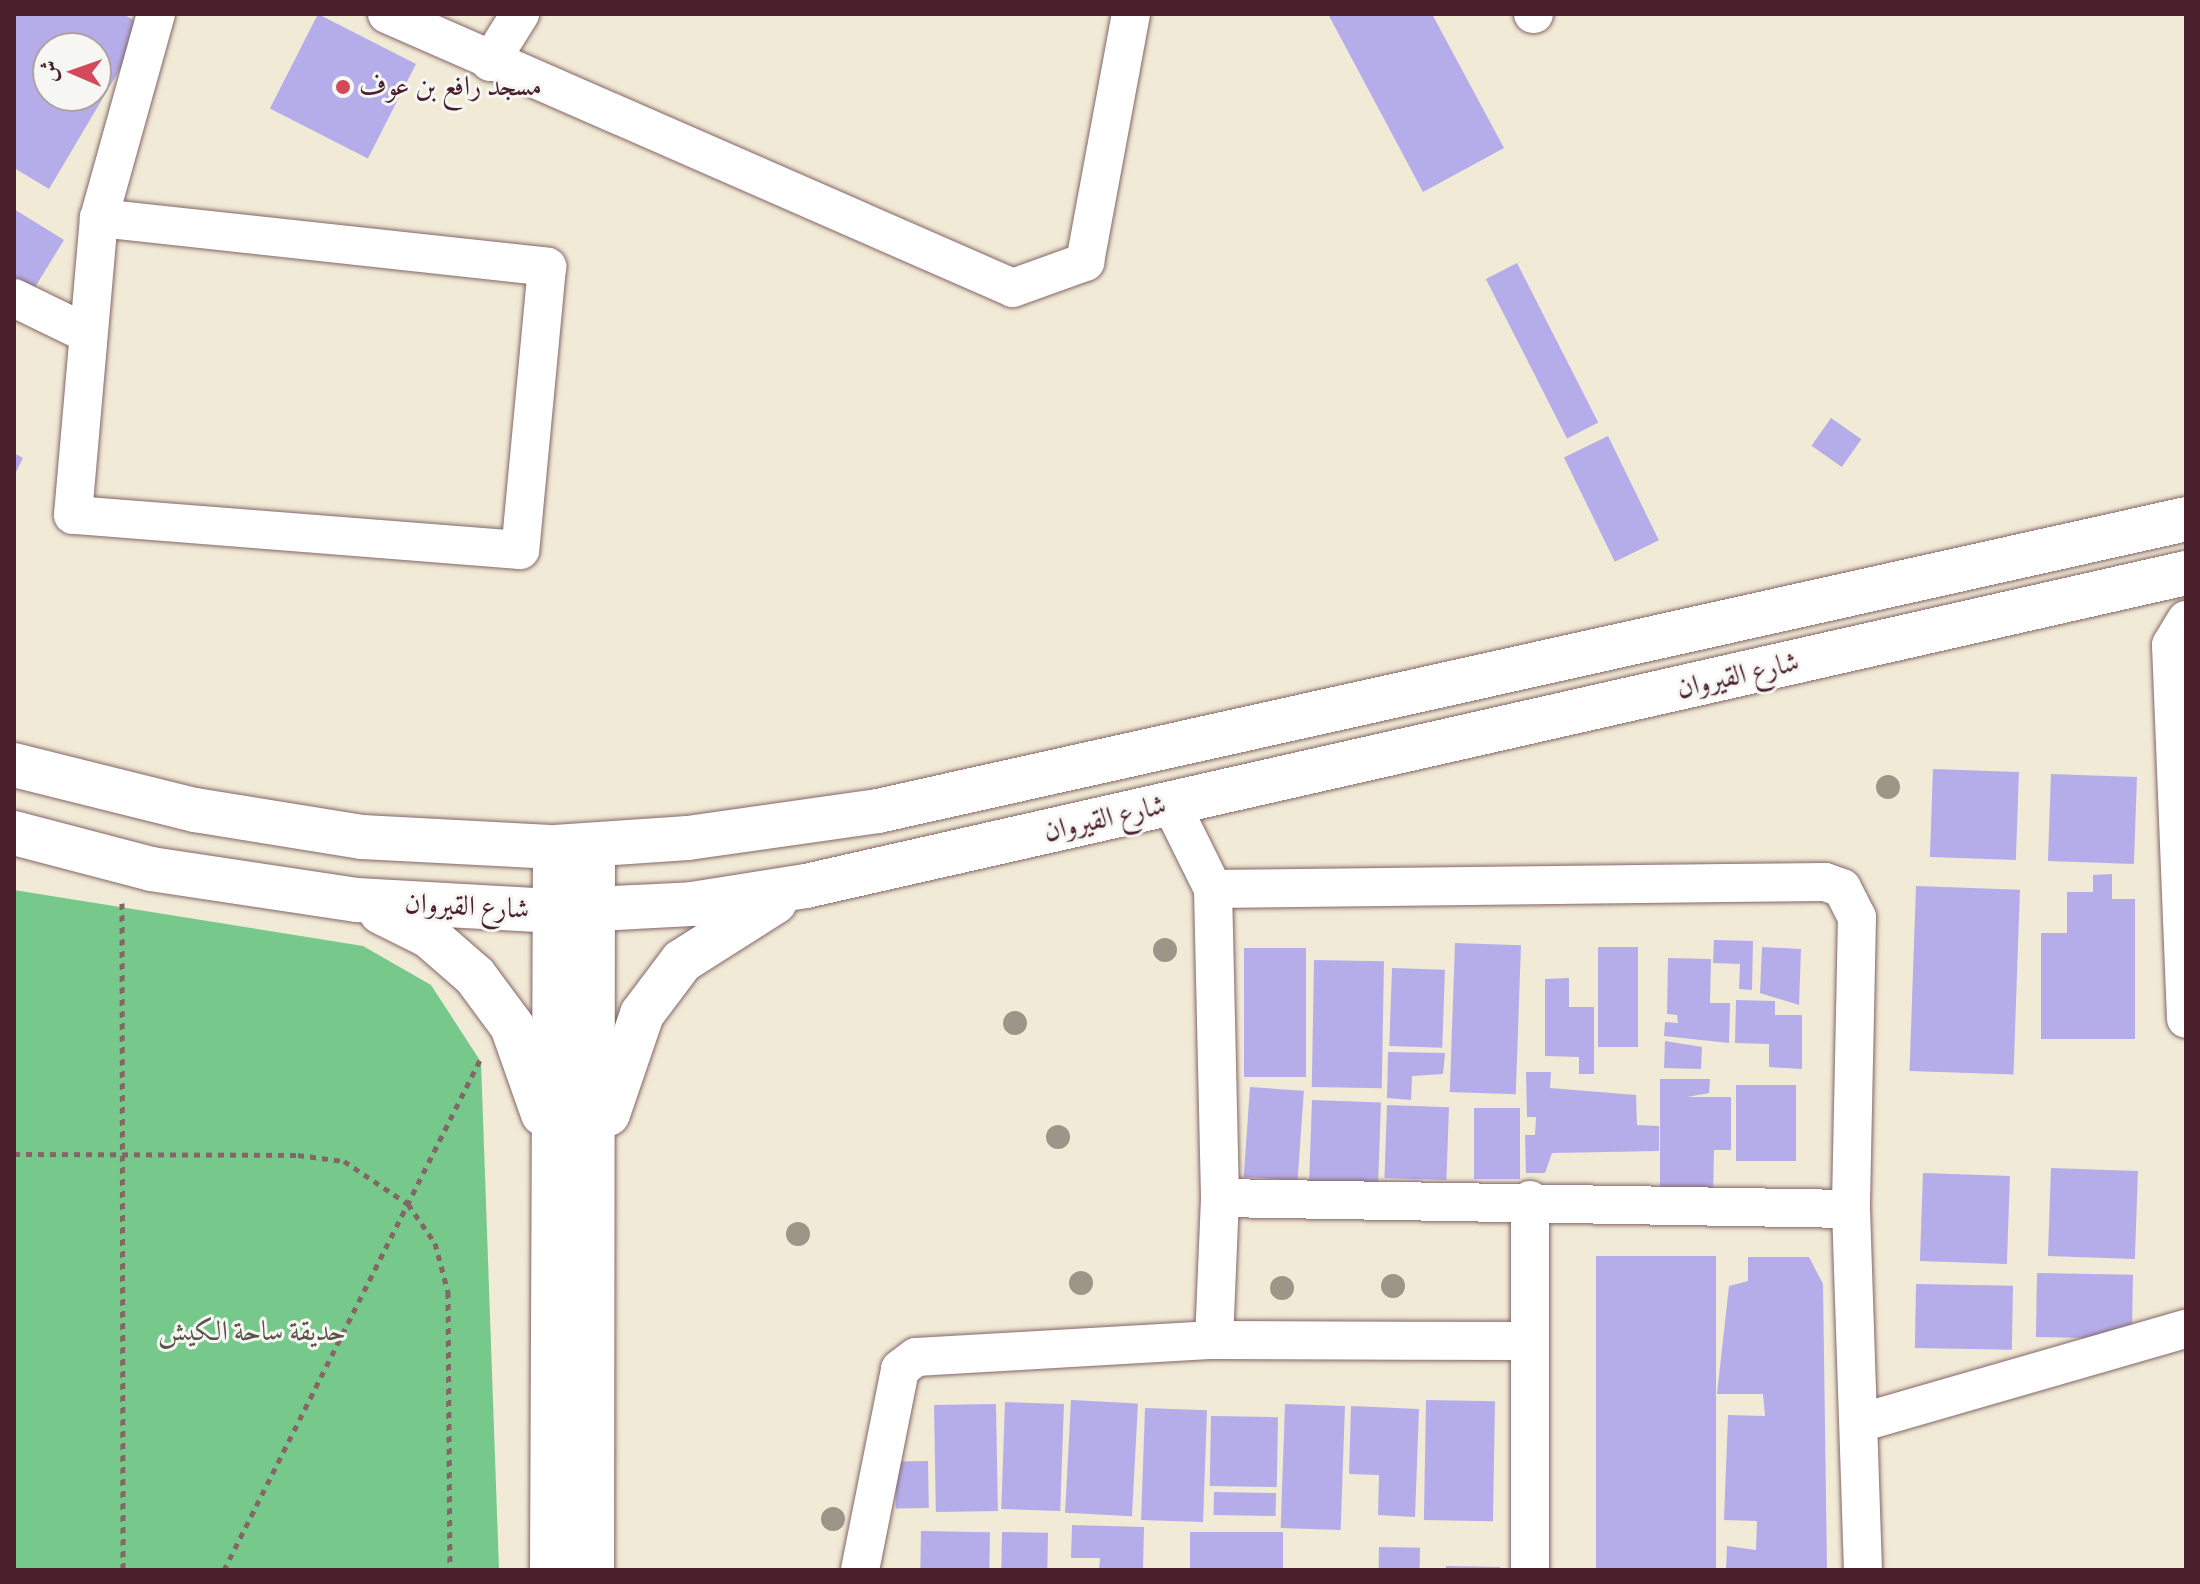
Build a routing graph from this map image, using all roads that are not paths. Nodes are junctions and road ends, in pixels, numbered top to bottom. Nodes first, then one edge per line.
1 (156, 14) edge
2 (387, 14) edge
3 (520, 14) edge
4 (1131, 14) edge
5 (490, 62) junction
6 (99, 218) junction
7 (14, 298) edge
8 (86, 333) junction
9 (2186, 519) edge
10 (2186, 573) edge
11 (2186, 620) edge
12 (14, 765) edge
13 (1171, 804) junction
14 (21, 838) edge
15 (574, 846) junction
16 (806, 886) junction
17 (1213, 889) junction
18 (357, 900) junction
19 (574, 911) junction
20 (2184, 912) edge
21 (2186, 1019) edge
22 (576, 1172) junction
23 (1220, 1198) junction
24 (1530, 1200) junction
25 (1851, 1209) junction
26 (2186, 1329) edge
27 (1214, 1340) junction
28 (1528, 1341) junction
29 (1863, 1422) junction
30 (552, 1570) edge
31 (592, 1570) edge
32 (860, 1570) edge
33 (1530, 1570) edge
34 (1863, 1570) edge

1 - 6 street
2 - 5 street
3 - 5 street
4 - 5 street
6 - 8 street
6 - 8 street
7 - 8 street
9 - 15 main road, شارع القيروان
10 - 13 main road, شارع القيروان
11 - 20 street
12 - 15 main road, شارع القيروان
13 - 16 main road, شارع القيروان
13 - 17 street
14 - 18 main road, شارع القيروان
15 - 19 main road
16 - 19 main road, شارع القيروان
16 - 22 main road
17 - 23 street
17 - 25 street
18 - 19 main road, شارع القيروان
18 - 22 main road
19 - 22 main road
20 - 21 street
22 - 30 main road
22 - 31 main road
23 - 24 street
23 - 27 street
24 - 25 street
24 - 28 street
25 - 29 street
26 - 29 street
27 - 28 street
27 - 32 street
28 - 33 street
29 - 34 street

